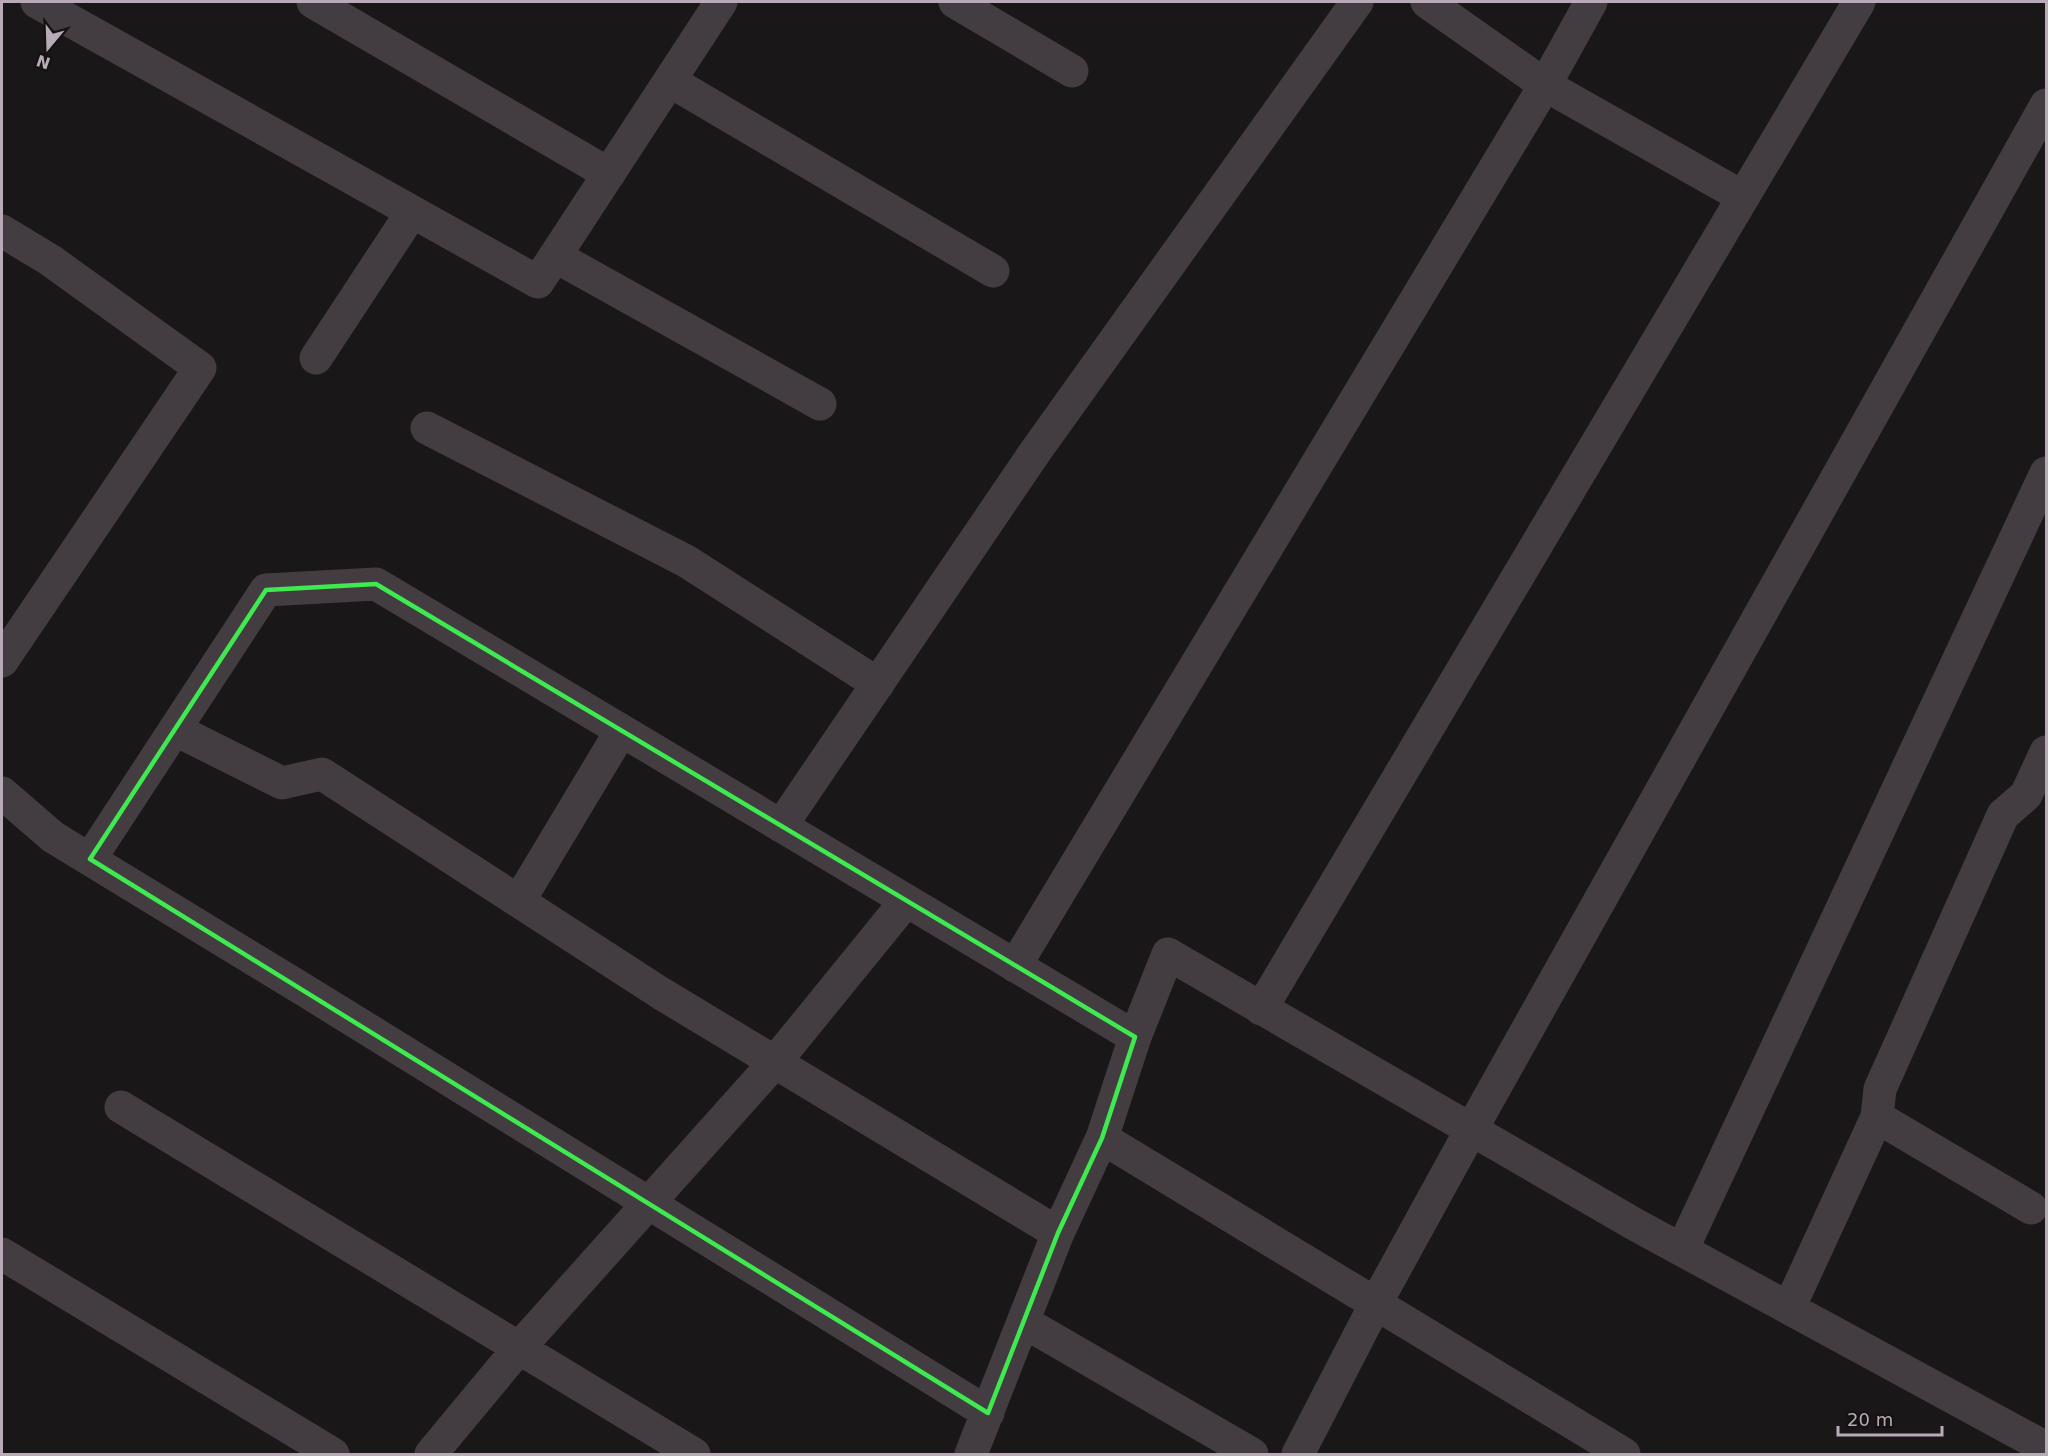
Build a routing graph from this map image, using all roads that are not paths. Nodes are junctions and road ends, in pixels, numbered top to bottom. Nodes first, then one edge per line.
1 (37, 2) edge
2 (313, 2) edge
3 (955, 2) edge
4 (1357, 2) edge
5 (1427, 2) edge
6 (1591, 2) edge
7 (1859, 2) edge
8 (708, 6) edge
9 (1072, 70) dead end
10 (670, 81) junction
11 (1545, 85) junction
12 (2046, 105) edge
13 (609, 174) junction
14 (1743, 197) junction
15 (412, 212) junction
16 (2, 231) edge
17 (555, 256) junction
18 (993, 272) dead end
19 (316, 358) dead end
20 (820, 404) dead end
21 (427, 428) dead end
22 (2046, 473) edge
23 (2, 661) edge
24 (878, 684) junction
25 (176, 730) junction
26 (621, 731) junction
27 (2046, 752) edge
28 (2, 794) edge
29 (2036, 800) edge
30 (781, 826) junction
31 (90, 860) junction
32 (906, 901) junction
33 (519, 902) junction
34 (1015, 966) junction
35 (1262, 1009) junction
36 (1135, 1037) junction
37 (775, 1062) junction
38 (121, 1107) dead end
39 (1877, 1117) junction
40 (1471, 1130) junction
41 (1102, 1138) junction
42 (648, 1201) junction
43 (2031, 1208) dead end
44 (1058, 1233) junction
45 (1682, 1250) junction
46 (2, 1254) edge
47 (1376, 1303) junction
48 (1789, 1308) junction
49 (1024, 1322) junction
50 (519, 1348) junction
51 (988, 1413) junction
52 (2046, 1448) edge
53 (333, 1455) edge
54 (431, 1455) edge
55 (694, 1455) edge
56 (971, 1455) edge
57 (1252, 1455) edge
58 (1298, 1455) edge
59 (1624, 1455) edge

1 - 15 street
2 - 13 street
3 - 9 street
4 - 24 street
5 - 11 street
6 - 11 street
7 - 14 street
8 - 10 street
10 - 13 street
10 - 18 street
11 - 14 street
11 - 34 street
12 - 40 street
13 - 17 street
14 - 35 street
15 - 17 street
15 - 19 street
16 - 23 street
17 - 20 street
21 - 24 street
22 - 45 street
24 - 30 street
25 - 26 street
25 - 31 street
25 - 33 street
26 - 30 street
26 - 33 street
27 - 29 street
28 - 31 street
29 - 39 street
30 - 32 street
31 - 42 street
32 - 34 street
32 - 37 street
33 - 37 street
34 - 36 street
35 - 36 street
35 - 40 street
36 - 41 street
37 - 42 street
37 - 44 street
38 - 50 street
39 - 43 street
39 - 48 street
40 - 45 street
40 - 47 street
41 - 44 street
41 - 47 street
42 - 50 street
42 - 51 street
44 - 49 street
45 - 48 street
46 - 53 street
47 - 58 street
47 - 59 street
48 - 52 street
49 - 51 street
49 - 57 street
50 - 54 street
50 - 55 street
51 - 56 street

